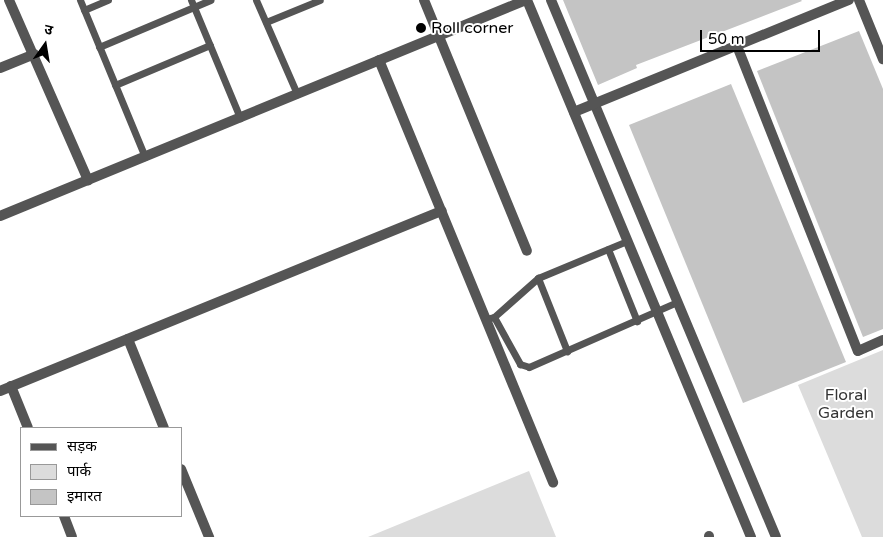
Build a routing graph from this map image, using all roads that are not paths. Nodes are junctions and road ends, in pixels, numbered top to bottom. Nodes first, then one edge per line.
1 (9, 0) edge
2 (80, 0) edge
3 (108, 0) edge
4 (210, 0) edge
5 (256, 0) edge
6 (320, 0) edge
7 (424, 0) edge
8 (526, 0) edge
9 (551, 0) edge
10 (849, 0) edge
11 (859, 0) edge
12 (193, 3) edge
13 (84, 10) junction
14 (266, 22) junction
15 (440, 35) junction
16 (210, 45) junction
17 (737, 46) junction
18 (99, 47) junction
19 (34, 54) junction
20 (883, 59) edge
21 (379, 60) junction
22 (0, 68) edge
23 (114, 85) junction
24 (297, 94) junction
25 (594, 104) junction
26 (574, 112) junction
27 (240, 118) junction
28 (145, 157) junction
29 (88, 180) junction
30 (442, 211) junction
31 (0, 216) edge
32 (627, 240) junction
33 (608, 248) junction
34 (527, 251) dead end
35 (538, 278) junction
36 (677, 302) junction
37 (657, 312) junction
38 (490, 318) junction
39 (637, 321) junction
40 (128, 339) junction
41 (883, 340) edge
42 (567, 350) junction
43 (11, 386) junction
44 (0, 391) edge
45 (28, 427) edge
46 (164, 427) edge
47 (182, 472) edge
48 (553, 483) dead end
49 (64, 517) edge
50 (72, 537) edge
51 (209, 537) edge
52 (751, 537) edge
53 (776, 537) edge

1 - 19 street
2 - 13 lane
3 - 13 lane
4 - 12 lane
5 - 14 lane
6 - 14 lane
7 - 15 street
8 - 15 street
8 - 26 street
9 - 25 street
10 - 17 street
11 - 20 street
12 - 16 lane
12 - 18 lane
13 - 18 lane
14 - 24 lane
15 - 21 street
15 - 34 street
16 - 23 lane
16 - 27 lane
17 - 25 street
17 - 41 street
18 - 23 lane
19 - 22 street
19 - 29 street
21 - 24 street
21 - 30 street
23 - 28 lane
24 - 27 street
25 - 26 street
25 - 36 street
26 - 32 street
27 - 28 street
28 - 29 street
29 - 31 street
30 - 38 street
30 - 40 street
32 - 33 lane
32 - 37 street
33 - 35 lane
33 - 39 lane
35 - 38 lane
35 - 42 lane
36 - 37 lane
36 - 53 street
37 - 39 lane
37 - 52 street
38 - 42 lane
38 - 48 street
39 - 42 lane
40 - 43 street
40 - 46 street
43 - 44 street
43 - 45 street
47 - 51 street
49 - 50 street

